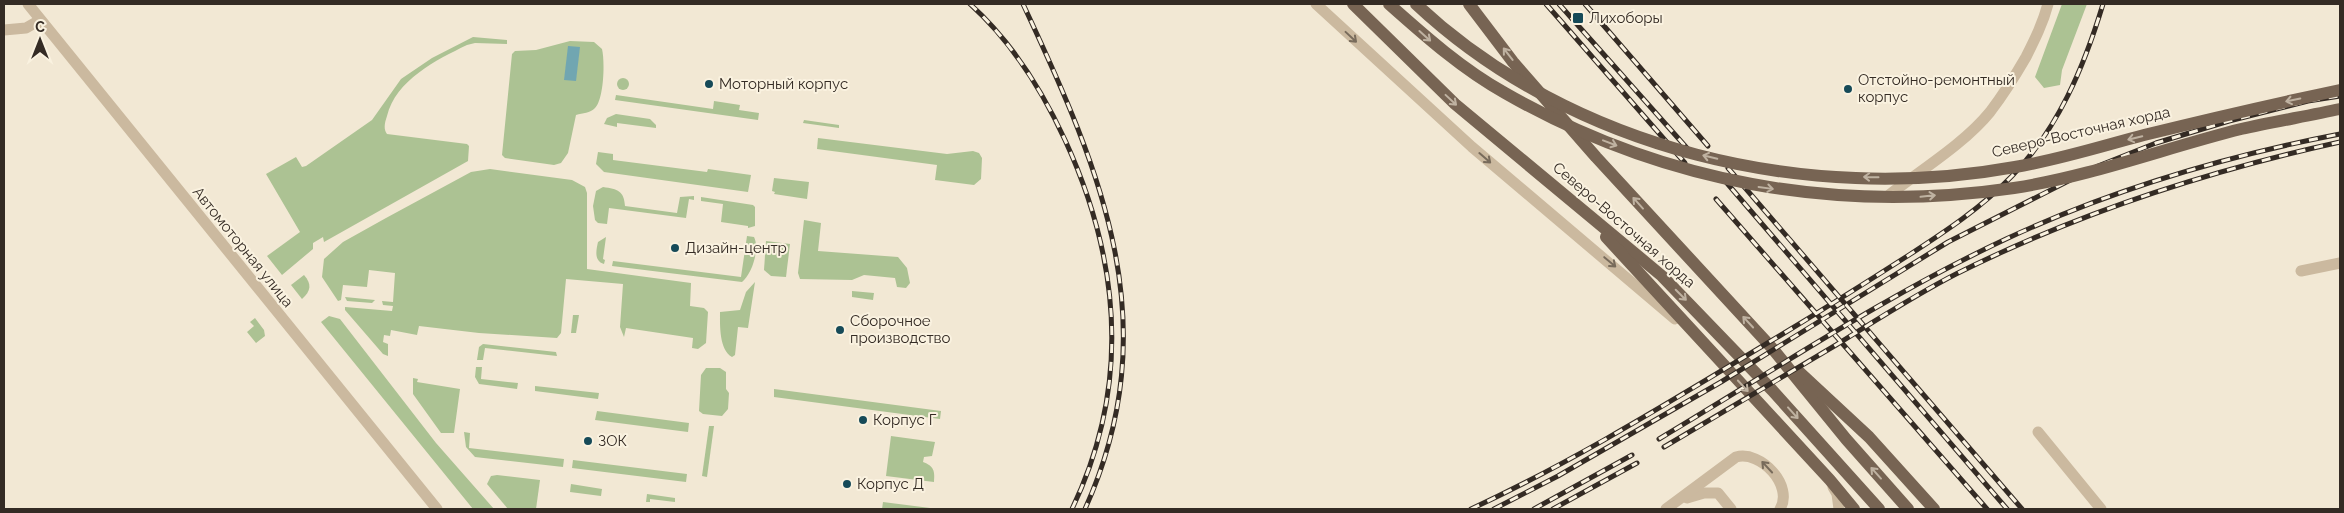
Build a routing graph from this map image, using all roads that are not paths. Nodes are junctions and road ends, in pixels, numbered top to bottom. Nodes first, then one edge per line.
1 (28, 4) edge
2 (1316, 4) edge
3 (1353, 4) edge
4 (1388, 4) edge
5 (1416, 4) edge
6 (1469, 4) edge
7 (2048, 4) edge
8 (40, 20) junction
9 (4, 30) edge
10 (2340, 90) edge
11 (2340, 110) edge
12 (1889, 195) dead end
13 (1575, 201) junction
14 (2340, 263) edge
15 (2301, 271) dead end
16 (1772, 348) junction
17 (1710, 350) junction
18 (2038, 432) dead end
19 (1830, 480) junction
20 (1681, 500) junction
21 (437, 509) edge
22 (1666, 509) edge
23 (1731, 509) edge
24 (1780, 509) edge
25 (1839, 509) edge
26 (1854, 509) edge
27 (1878, 509) edge
28 (1908, 509) edge
29 (1934, 509) edge
30 (2101, 509) edge

1 - 8 street, Автомоторная улица
2 -> 17 street
3 -> 13 main road, Северо-Восточная хорда
4 -> 11 main road, bridge
10 -> 5 main road, Северо-Восточная хорда, bridge
16 -> 6 main road, Северо-Восточная хорда
7 - 12 street
8 - 9 street
8 - 21 street, Автомоторная улица
13 - 17 main road
13 -> 27 main road, Северо-Восточная хорда
14 - 15 street
28 -> 16 main road, Северо-Восточная хорда
16 - 29 main road
17 -> 19 main road
18 - 30 street
19 - 25 street
19 - 26 main road
20 - 22 street
20 - 23 street
24 -> 20 street

